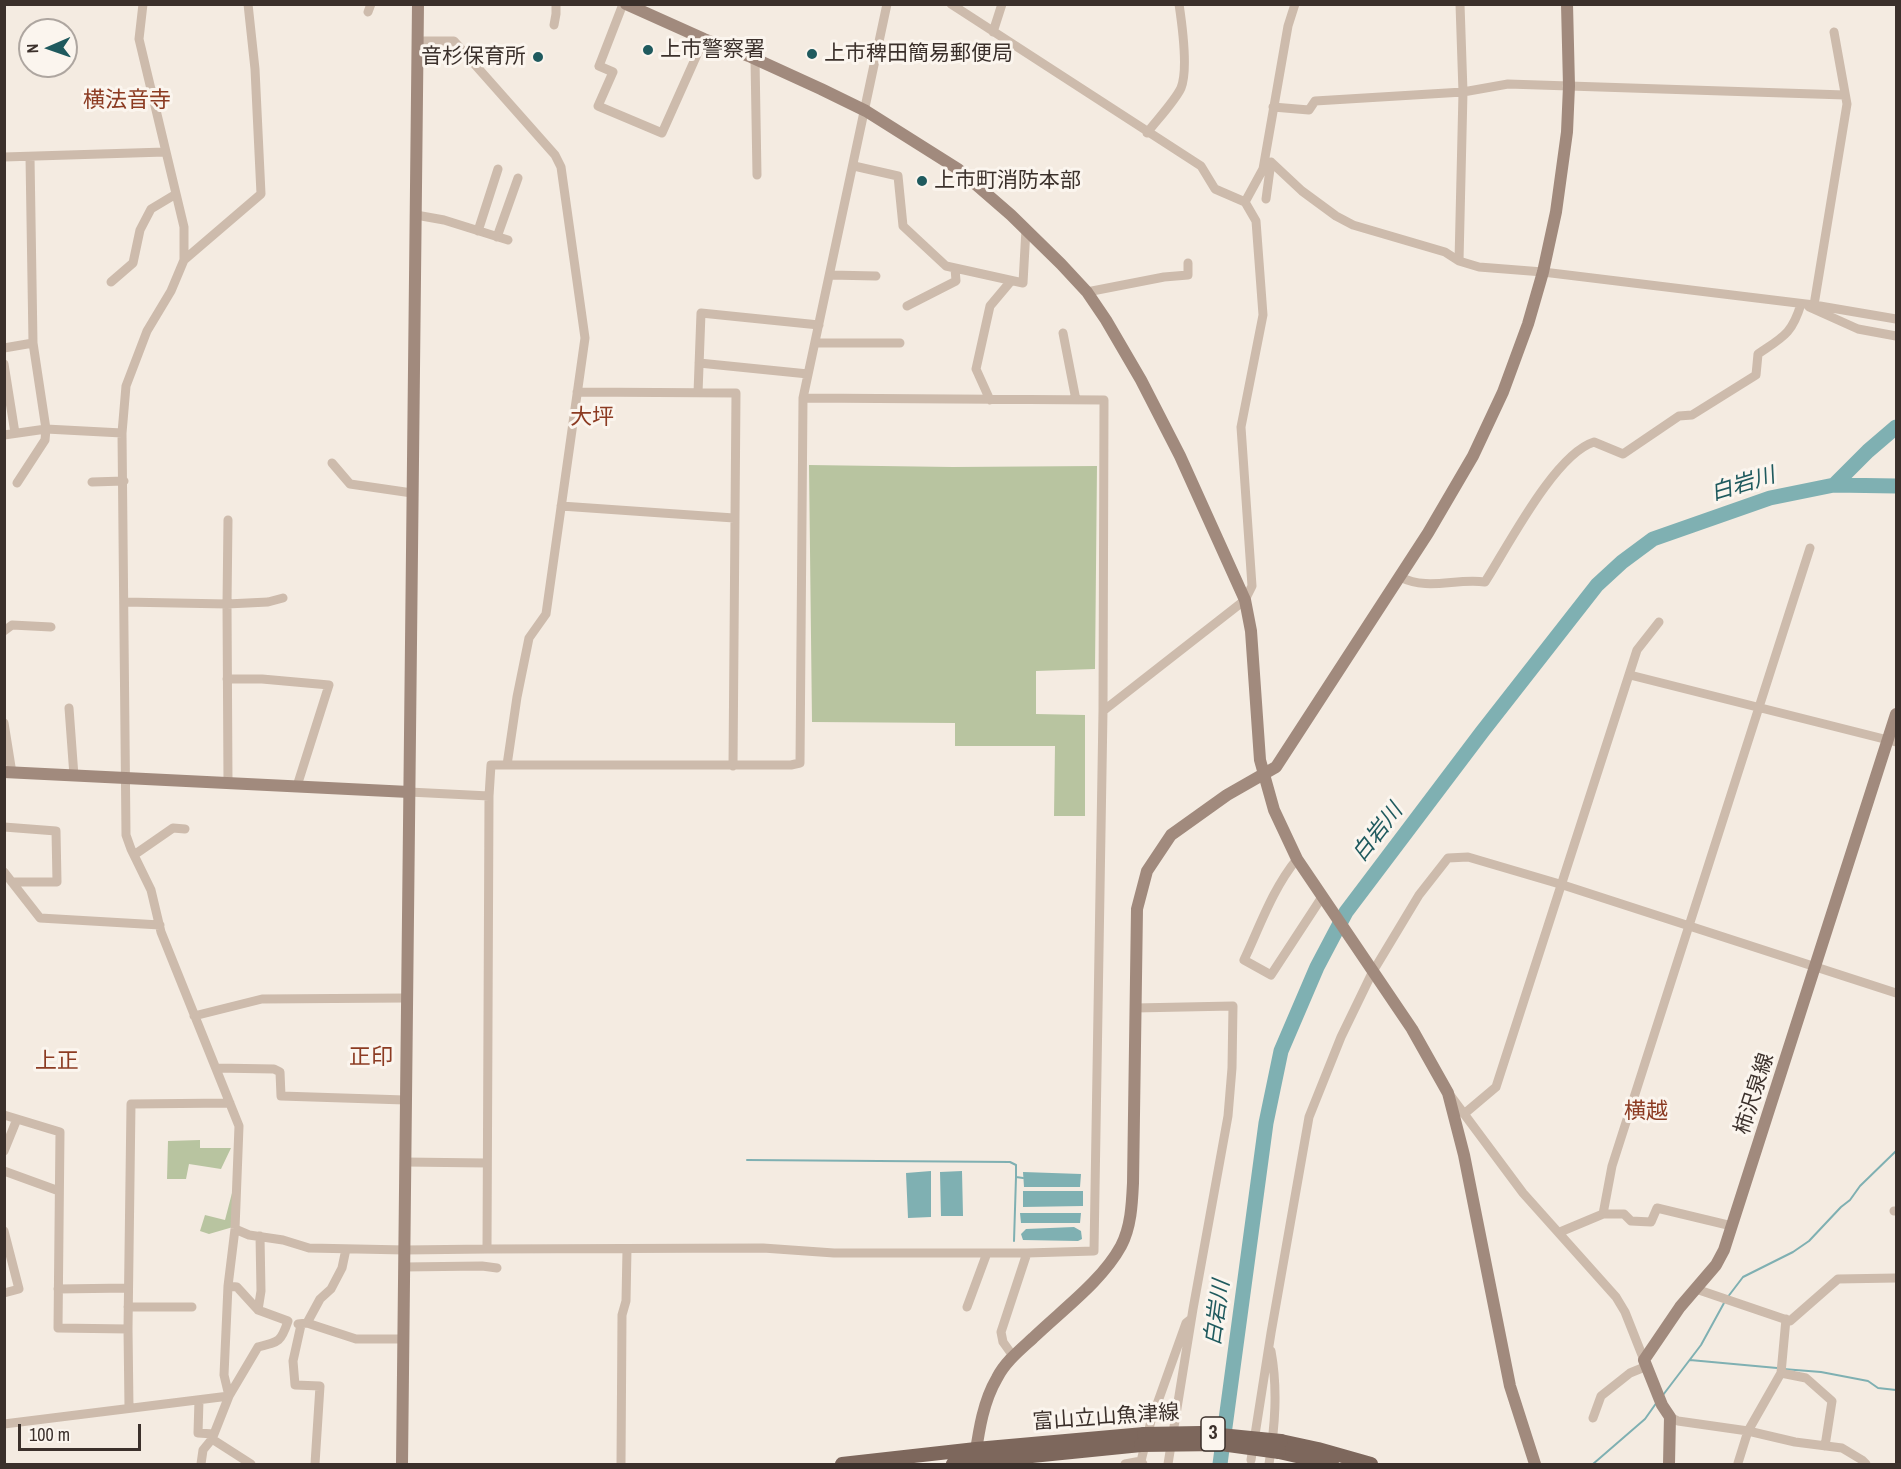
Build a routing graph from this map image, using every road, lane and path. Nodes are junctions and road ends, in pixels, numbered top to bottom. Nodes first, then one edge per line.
1 (143, 4) edge
2 (248, 4) edge
3 (418, 4) edge
4 (556, 4) edge
5 (624, 4) edge
6 (887, 4) edge
7 (951, 4) edge
8 (1002, 4) edge
9 (1179, 4) edge
10 (1295, 4) edge
11 (1460, 4) edge
12 (1568, 4) edge
13 (554, 25) dead end
14 (993, 32) junction
15 (1834, 32) dead end
16 (704, 39) junction
17 (417, 41) junction
18 (755, 59) junction
19 (1569, 86) junction
20 (1463, 92) junction
21 (1845, 95) junction
22 (1273, 107) junction
23 (866, 111) junction
24 (1147, 133) junction
25 (165, 152) junction
26 (4, 157) edge
27 (30, 157) junction
28 (854, 166) junction
29 (498, 169) dead end
30 (757, 175) dead end
31 (518, 178) dead end
32 (176, 194) junction
33 (1266, 199) dead end
34 (1245, 202) junction
35 (416, 215) junction
36 (1026, 229) junction
37 (478, 231) junction
38 (497, 237) junction
39 (508, 240) dead end
40 (184, 260) junction
41 (1459, 261) junction
42 (1188, 263) dead end
43 (955, 268) junction
44 (1543, 272) junction
45 (830, 275) junction
46 (876, 276) dead end
47 (1011, 280) junction
48 (111, 282) dead end
49 (1087, 292) junction
50 (1801, 304) junction
51 (1815, 305) junction
52 (907, 306) dead end
53 (1896, 319) edge
54 (819, 325) junction
55 (1063, 333) dead end
56 (1896, 336) edge
57 (33, 343) junction
58 (815, 343) junction
59 (900, 343) dead end
60 (4, 348) edge
61 (699, 363) junction
62 (4, 364) edge
63 (808, 374) junction
64 (578, 392) junction
65 (698, 393) junction
66 (803, 398) junction
67 (990, 399) junction
68 (1076, 400) junction
69 (46, 429) junction
70 (122, 433) junction
71 (10, 434) edge
72 (332, 463) dead end
73 (124, 481) junction
74 (92, 482) dead end
75 (17, 483) dead end
76 (412, 493) junction
77 (561, 506) junction
78 (734, 518) junction
79 (228, 520) dead end
80 (1810, 548) dead end
81 (1400, 577) junction
82 (283, 598) dead end
83 (1245, 600) junction
84 (124, 603) junction
85 (227, 603) junction
86 (1659, 622) dead end
87 (51, 627) dead end
88 (4, 631) edge
89 (1630, 675) junction
90 (227, 680) junction
91 (1758, 707) junction
92 (69, 708) dead end
93 (1103, 711) junction
94 (1896, 714) edge
95 (4, 723) edge
96 (1892, 741) edge
97 (507, 765) junction
98 (733, 765) junction
99 (8, 773) edge
100 (1263, 775) junction
101 (74, 776) junction
102 (127, 778) junction
103 (228, 783) junction
104 (297, 786) junction
105 (409, 792) junction
106 (489, 796) junction
107 (4, 827) edge
108 (185, 829) dead end
109 (134, 855) junction
110 (1297, 860) junction
111 (4, 872) edge
112 (12, 882) junction
113 (1563, 885) junction
114 (1322, 897) junction
115 (160, 925) junction
116 (1689, 926) junction
117 (1816, 967) junction
118 (1372, 973) junction
119 (1896, 993) edge
120 (406, 998) junction
121 (1135, 1008) junction
122 (194, 1016) junction
123 (216, 1068) junction
124 (1448, 1093) junction
125 (405, 1100) junction
126 (230, 1103) junction
127 (1464, 1114) junction
128 (4, 1115) edge
129 (17, 1119) junction
130 (4, 1151) edge
131 (405, 1162) junction
132 (486, 1163) junction
133 (4, 1171) edge
134 (59, 1191) junction
135 (1603, 1214) junction
136 (1732, 1226) junction
137 (235, 1229) junction
138 (4, 1232) edge
139 (1560, 1232) junction
140 (260, 1236) junction
141 (346, 1249) junction
142 (487, 1249) junction
143 (627, 1250) junction
144 (405, 1251) junction
145 (987, 1253) junction
146 (1027, 1253) junction
147 (404, 1267) junction
148 (497, 1268) dead end
149 (1896, 1278) edge
150 (228, 1286) junction
151 (128, 1288) junction
152 (58, 1289) junction
153 (1696, 1289) junction
154 (4, 1293) edge
155 (128, 1307) junction
156 (192, 1307) dead end
157 (968, 1307) dead end
158 (258, 1310) junction
159 (1192, 1318) junction
160 (1786, 1319) junction
161 (288, 1322) junction
162 (304, 1324) junction
163 (128, 1329) junction
164 (403, 1339) junction
165 (1269, 1343) junction
166 (1013, 1356) junction
167 (1646, 1363) junction
168 (1781, 1373) junction
169 (229, 1396) junction
170 (199, 1400) junction
171 (129, 1408) junction
172 (1670, 1417) junction
173 (1593, 1418) dead end
174 (4, 1424) edge
175 (1748, 1431) junction
176 (213, 1436) junction
177 (1172, 1438) junction
178 (1254, 1443) junction
179 (1825, 1446) junction
180 (1280, 1447) junction
181 (975, 1459) edge
182 (1142, 1462) edge
183 (1738, 1463) dead end
184 (201, 1464) edge
185 (251, 1464) edge
186 (315, 1464) edge
187 (402, 1464) edge
188 (621, 1464) edge
189 (842, 1464) edge
190 (953, 1464) edge
191 (1125, 1464) edge
192 (1168, 1464) edge
193 (1269, 1464) edge
194 (1332, 1464) edge
195 (1371, 1464) edge
196 (1535, 1464) edge
197 (1669, 1464) edge
198 (1866, 1464) edge

1 - 25 street
2 - 40 street
3 - 17 street
4 - 13 street
5 - 16 street
5 - 16 street
6 - 23 street
7 - 14 street
8 - 14 street
9 - 24 street
10 - 22 street
11 - 20 street
12 - 19 street
14 - 24 street
15 - 21 street
16 - 18 street
17 - 35 street
17 - 64 street
18 - 23 street
18 - 30 street
19 - 20 street
19 - 21 street
19 - 44 street
20 - 22 street
20 - 41 street
21 - 51 street
22 - 34 street
23 - 28 street
23 - 36 street
24 - 34 street
25 - 27 street
25 - 32 street
26 - 27 street
27 - 57 street
28 - 43 street
28 - 45 street
29 - 37 street
31 - 38 street
32 - 40 street
32 - 48 street
33 - 41 street
34 - 83 street
35 - 37 street
35 - 76 street
36 - 47 street
36 - 49 street
37 - 38 street
38 - 39 street
40 - 70 street
41 - 44 street
42 - 49 street
43 - 47 street
43 - 52 street
44 - 50 street
44 - 81 street
45 - 46 street
45 - 54 street
47 - 67 street
49 - 83 street
50 - 51 street
50 - 56 street
50 - 81 street
51 - 53 street
54 - 58 street
54 - 61 street
55 - 68 street
57 - 60 street
57 - 69 street
58 - 59 street
58 - 63 street
61 - 63 street
61 - 65 street
62 - 71 street
63 - 66 street
64 - 65 street
64 - 77 street
65 - 78 street
66 - 67 street
66 - 98 street
67 - 68 street
68 - 93 street
69 - 70 street
69 - 71 street
69 - 75 street
70 - 73 street
72 - 76 street
73 - 74 street
73 - 84 street
76 - 105 street
77 - 78 street
77 - 97 street
78 - 98 street
79 - 85 street
80 - 91 street
81 - 100 street
82 - 85 street
83 - 93 street
83 - 100 street
84 - 85 street
84 - 102 street
85 - 90 street
86 - 89 street
87 - 88 street
89 - 91 street
89 - 113 street
90 - 103 street
90 - 104 street
91 - 96 street
91 - 116 street
92 - 101 street
93 - 146 street
94 - 96 street, 柿沢泉線
95 - 99 street
96 - 117 street, 柿沢泉線
97 - 98 street
97 - 106 street
99 - 101 street
100 - 110 street
100 - 121 street
101 - 102 street
102 - 103 street
102 - 109 street
103 - 104 street
104 - 105 street
105 - 106 street
105 - 120 street
106 - 132 street
107 - 112 street
108 - 109 street
109 - 115 street
110 - 114 street
110 - 114 street
111 - 112 street
112 - 115 street
113 - 116 street
113 - 118 street
113 - 127 street
114 - 118 street
115 - 122 street
116 - 117 street
116 - 135 street
117 - 119 street
117 - 136 street, 柿沢泉線
118 - 124 street
118 - 165 street
120 - 122 street
120 - 125 street
121 - 159 street
121 - 166 street
122 - 123 street
123 - 125 street
123 - 126 street
124 - 127 street
124 - 196 street
125 - 131 street
126 - 137 street
126 - 151 street
127 - 139 street
128 - 129 street
129 - 130 street
129 - 134 street
131 - 132 street
131 - 144 street
132 - 142 street
133 - 134 street
134 - 152 street
135 - 136 street
135 - 139 street
136 - 153 street, 柿沢泉線
137 - 140 street
137 - 150 street
138 - 154 street
139 - 167 street
140 - 141 street
140 - 158 street
141 - 144 street
141 - 162 street
142 - 143 street
142 - 144 street
143 - 145 street
143 - 188 street
144 - 147 street
145 - 146 street
145 - 157 street
146 - 166 street
147 - 148 street
147 - 164 street
149 - 160 street
150 - 158 street
150 - 169 street
151 - 152 street
151 - 155 street
152 - 163 street
153 - 160 street
153 - 167 street, 柿沢泉線
155 - 156 street
155 - 163 street
158 - 161 street
159 - 177 street
159 - 182 street
160 - 168 street
161 - 162 street
161 - 169 street
162 - 164 street
162 - 186 street
163 - 171 street
164 - 187 street
165 - 178 street
165 - 193 street
166 - 181 street
167 - 172 street
167 - 173 street
168 - 175 street
168 - 179 street
169 - 170 street
169 - 176 street
170 - 171 street
170 - 176 street
171 - 174 street
172 - 175 street
172 - 197 street
175 - 179 street
175 - 183 street
176 - 184 street
176 - 185 street
177 - 178 main road, 富山立山魚津線 / 3, bridge
177 - 181 main road, 富山立山魚津線 / 3, bridge
177 - 192 street
178 - 180 main road, 富山立山魚津線 / 3, bridge
179 - 198 street
180 - 194 main road, 富山立山魚津線 / 3
180 - 195 main road, 富山立山魚津線 / 3
181 - 189 main road, 富山立山魚津線 / 3
181 - 190 main road, 富山立山魚津線 / 3
182 - 191 street

